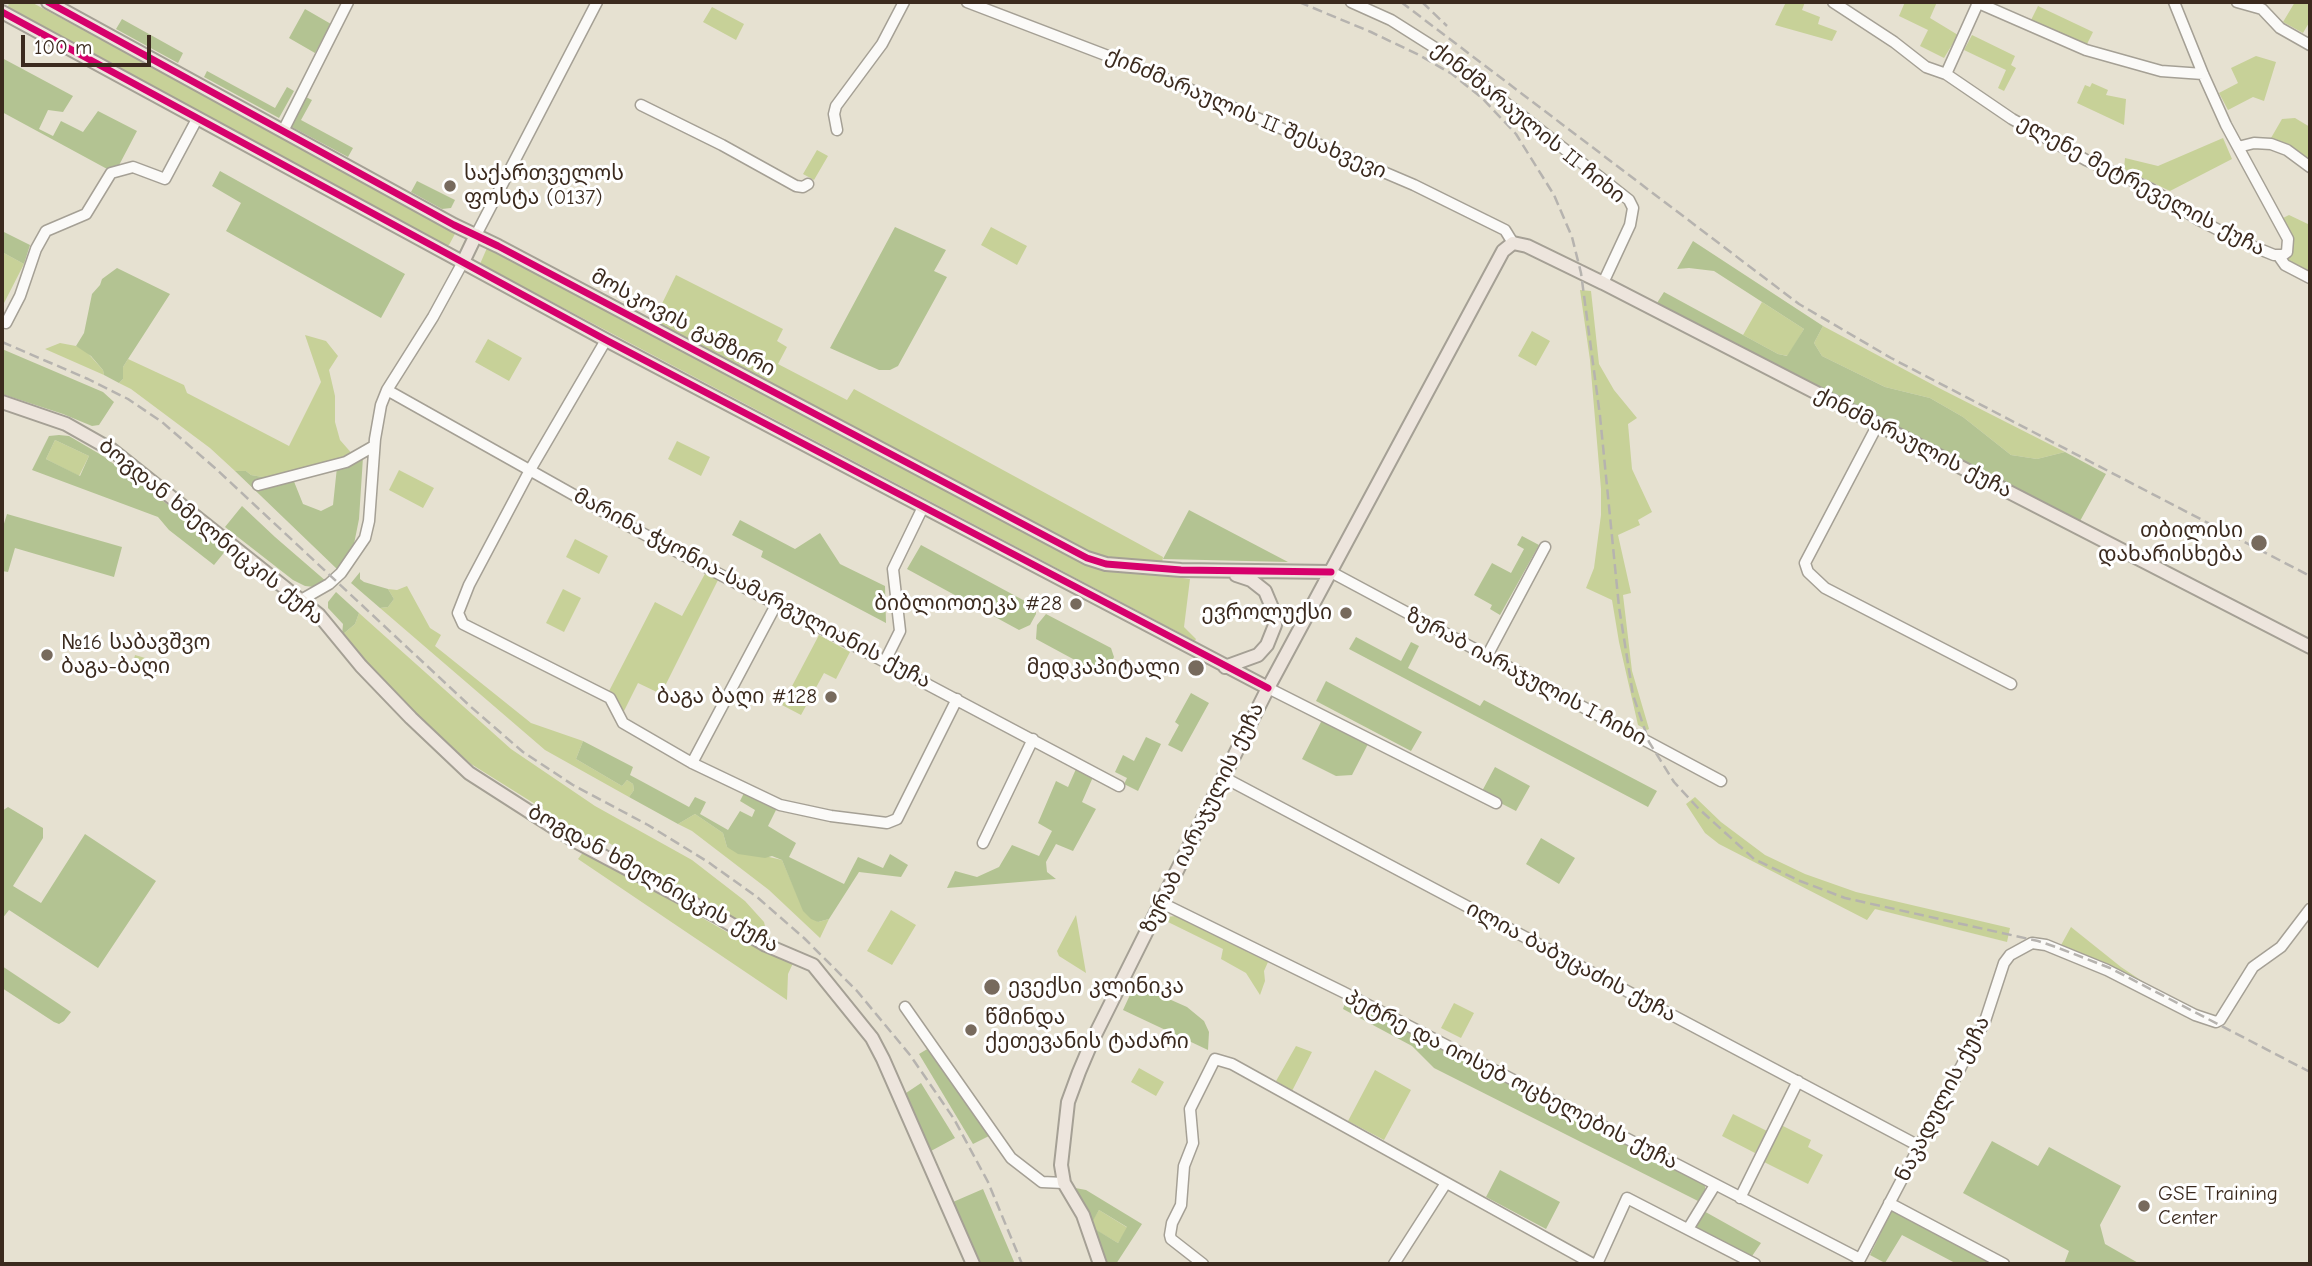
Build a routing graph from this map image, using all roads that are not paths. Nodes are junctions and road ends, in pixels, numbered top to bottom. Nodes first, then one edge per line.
1 (47, 2) edge
2 (348, 2) edge
3 (597, 2) edge
4 (904, 2) edge
5 (967, 2) edge
6 (1351, 2) edge
7 (1833, 2) edge
8 (1977, 2) edge
9 (2174, 2) edge
10 (2238, 2) edge
11 (2, 12) edge
12 (2310, 46) edge
13 (1946, 74) junction
14 (2203, 75) junction
15 (641, 105) dead end
16 (197, 119) junction
17 (836, 130) dead end
18 (283, 131) junction
19 (2238, 147) junction
20 (2310, 167) edge
21 (808, 184) dead end
22 (476, 235) junction
23 (1513, 243) junction
24 (2278, 255) junction
25 (463, 262) junction
26 (2310, 278) edge
27 (1603, 283) junction
28 (6, 323) dead end
29 (606, 340) junction
30 (387, 390) junction
31 (2, 402) edge
32 (1878, 424) junction
33 (374, 446) junction
34 (530, 470) junction
35 (258, 485) dead end
36 (923, 507) junction
37 (1545, 547) dead end
38 (1226, 572) junction
39 (1331, 572) junction
40 (301, 600) junction
41 (777, 603) junction
42 (2310, 648) edge
43 (1487, 656) junction
44 (885, 661) junction
45 (1225, 667) junction
46 (2011, 684) dead end
47 (1268, 688) junction
48 (957, 699) junction
49 (1033, 739) junction
50 (692, 763) junction
51 (1223, 777) junction
52 (1721, 781) dead end
53 (1119, 786) dead end
54 (1496, 803) dead end
55 (983, 843) dead end
56 (1160, 905) junction
57 (2310, 909) edge
58 (905, 1007) dead end
59 (1798, 1082) junction
60 (1919, 1146) junction
61 (1064, 1183) junction
62 (1446, 1183) junction
63 (1715, 1185) junction
64 (1740, 1198) junction
65 (1889, 1203) junction
66 (1688, 1229) junction
67 (1859, 1262) edge
68 (973, 1264) edge
69 (1100, 1264) edge
70 (1203, 1264) edge
71 (1394, 1264) edge
72 (1595, 1264) edge
73 (1755, 1264) edge
74 (2004, 1264) edge

1 - 18 main road, მოსკოვის გამზირი
2 - 18 street
3 - 22 street
4 - 17 street
5 - 23 street, ქინძმარაულის II შესახვევი
6 - 27 street, ქინძმარაულის II ჩიხი
7 - 13 street, ელენე მეტრეველის ქუჩა
8 - 13 street
8 - 14 street
9 - 14 street
10 - 12 street
11 - 16 main road
13 - 24 street, ელენე მეტრეველის ქუჩა
14 - 19 street
15 - 21 street
16 - 25 main road
16 - 28 street
18 - 22 main road, მოსკოვის გამზირი
19 - 20 street
19 - 24 street, ელენე მეტრეველის ქუჩა
22 - 25 main road
22 - 38 main road, მოსკოვის გამზირი
23 - 27 main road, ქინძმარაულის ქუჩა
23 - 39 main road, ზურაბ იარაჯულის ქუჩა
24 - 26 street
25 - 29 main road
25 - 30 street
27 - 32 main road, ქინძმარაულის ქუჩა
29 - 34 street
29 - 36 main road
30 - 33 street
30 - 34 street, მარინა ჭყონია-სამარგულიანის ქუჩა
31 - 40 main road, ბოგდან ხმელნიცკის ქუჩა
32 - 42 main road, ქინძმარაულის ქუჩა
32 - 46 street
33 - 35 street
33 - 40 street
34 - 41 street, მარინა ჭყონია-სამარგულიანის ქუჩა
34 - 50 street
36 - 44 street
36 - 45 main road
37 - 43 street
38 - 39 main road, მოსკოვის გამზირი
38 - 45 main road
39 - 43 street, ზურაბ იარაჯულის I ჩიხი
39 - 47 main road, ზურაბ იარაჯულის ქუჩა
40 - 68 main road, ბოგდან ხმელნიცკის ქუჩა
41 - 44 street, მარინა ჭყონია-სამარგულიანის ქუჩა
41 - 50 street
43 - 52 street, ზურაბ იარაჯულის I ჩიხი
44 - 48 street, მარინა ჭყონია-სამარგულიანის ქუჩა
45 - 47 main road
47 - 51 main road, ზურაბ იარაჯულის ქუჩა
47 - 54 street
48 - 49 street, მარინა ჭყონია-სამარგულიანის ქუჩა
48 - 50 street
49 - 53 street, მარინა ჭყონია-სამარგულიანის ქუჩა
49 - 55 street
51 - 56 main road, ზურაბ იარაჯულის ქუჩა
51 - 59 street, ილია ბაბუცაძის ქუჩა
56 - 61 main road, ზურაბ იარაჯულის ქუჩა
56 - 63 street, პეტრე და იოსებ ოცხელების ქუჩა
57 - 60 street, ნაკადულის ქუჩა
58 - 61 street
59 - 60 street, ილია ბაბუცაძის ქუჩა
59 - 64 street
60 - 65 street, ნაკადულის ქუჩა
61 - 69 main road, ზურაბ იარაჯულის ქუჩა
62 - 70 street
62 - 71 street
62 - 72 street
63 - 64 street, პეტრე და იოსებ ოცხელების ქუჩა
63 - 66 street
64 - 67 street, პეტრე და იოსებ ოცხელების ქუჩა
65 - 67 street, ნაკადულის ქუჩა
65 - 74 street
66 - 72 street
66 - 73 street

